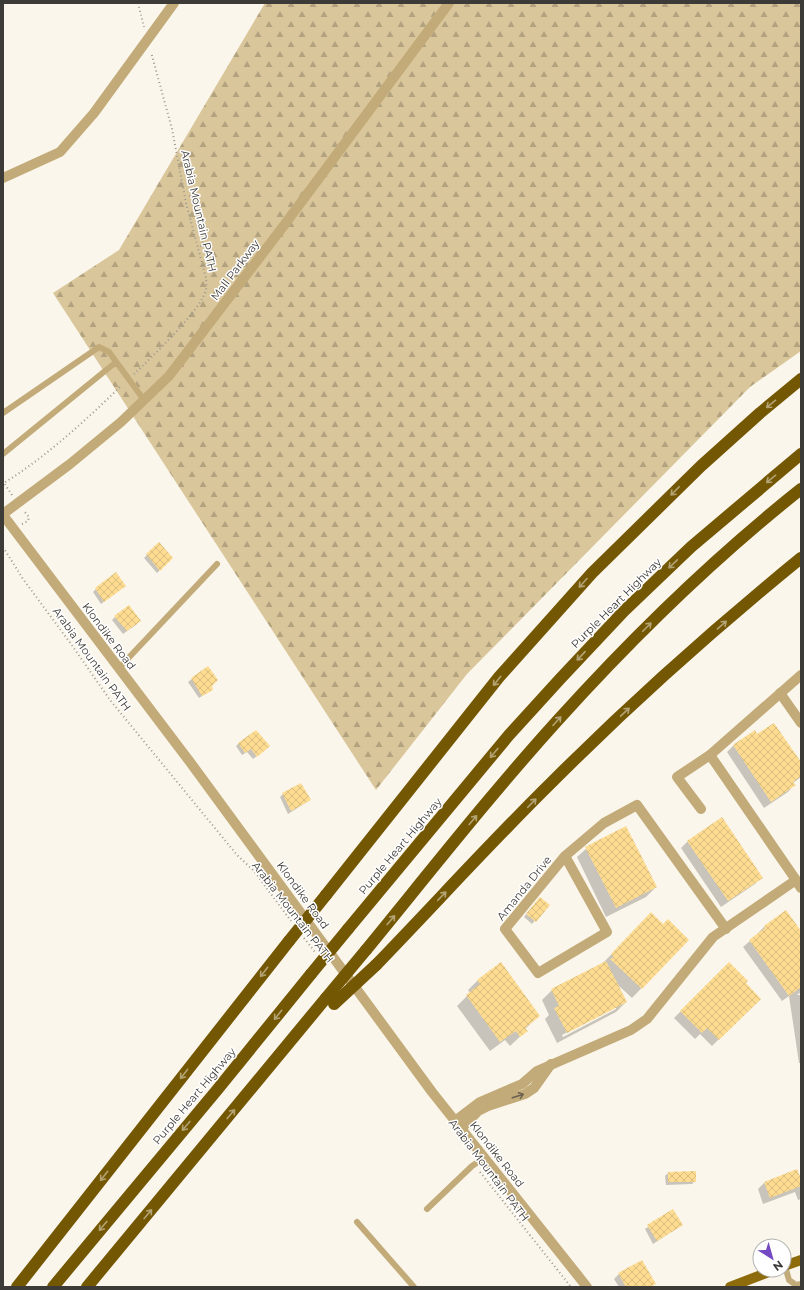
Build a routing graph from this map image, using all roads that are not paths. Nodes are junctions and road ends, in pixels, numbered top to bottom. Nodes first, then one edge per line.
1 (174, 3) edge
2 (449, 3) edge
3 (3, 178) edge
4 (116, 362) junction
5 (801, 379) edge
6 (144, 400) junction
7 (3, 413) edge
8 (3, 454) edge
9 (801, 454) edge
10 (801, 489) edge
11 (3, 515) edge
12 (801, 558) edge
13 (217, 564) dead end
14 (119, 668) junction
15 (801, 675) edge
16 (780, 693) junction
17 (801, 723) edge
18 (710, 755) junction
19 (701, 809) dead end
20 (565, 856) junction
21 (799, 884) edge
22 (726, 929) junction
23 (330, 1001) junction
24 (458, 1125) junction
25 (484, 1158) junction
26 (427, 1210) dead end
27 (357, 1222) dead end
28 (753, 1278) edge
29 (788, 1278) edge
30 (801, 1284) edge
31 (17, 1287) edge
32 (52, 1287) edge
33 (87, 1287) edge
34 (414, 1287) edge
35 (587, 1287) edge
36 (730, 1287) edge

1 - 3 street
2 - 6 street, Mall Parkway
4 - 6 lane
4 - 7 lane
4 - 8 lane
5 -> 31 highway, bridge
6 - 11 street, Mall Parkway
9 -> 32 highway, Purple Heart Highway, bridge
23 -> 10 highway, bridge
11 - 14 street, Klondike Road
23 -> 12 highway, bridge
13 - 14 lane
14 - 24 street, Klondike Road
15 - 16 street
16 - 17 street
16 - 18 street
18 - 19 street
18 - 21 street
20 - 20 street, Amanda Drive
20 - 22 street, Amanda Drive
21 - 22 street
22 - 24 street
33 -> 23 highway
24 - 25 street, Klondike Road
25 - 26 lane
25 - 35 street, Klondike Road
27 - 34 lane
28 - 36 main road
29 - 30 lane

